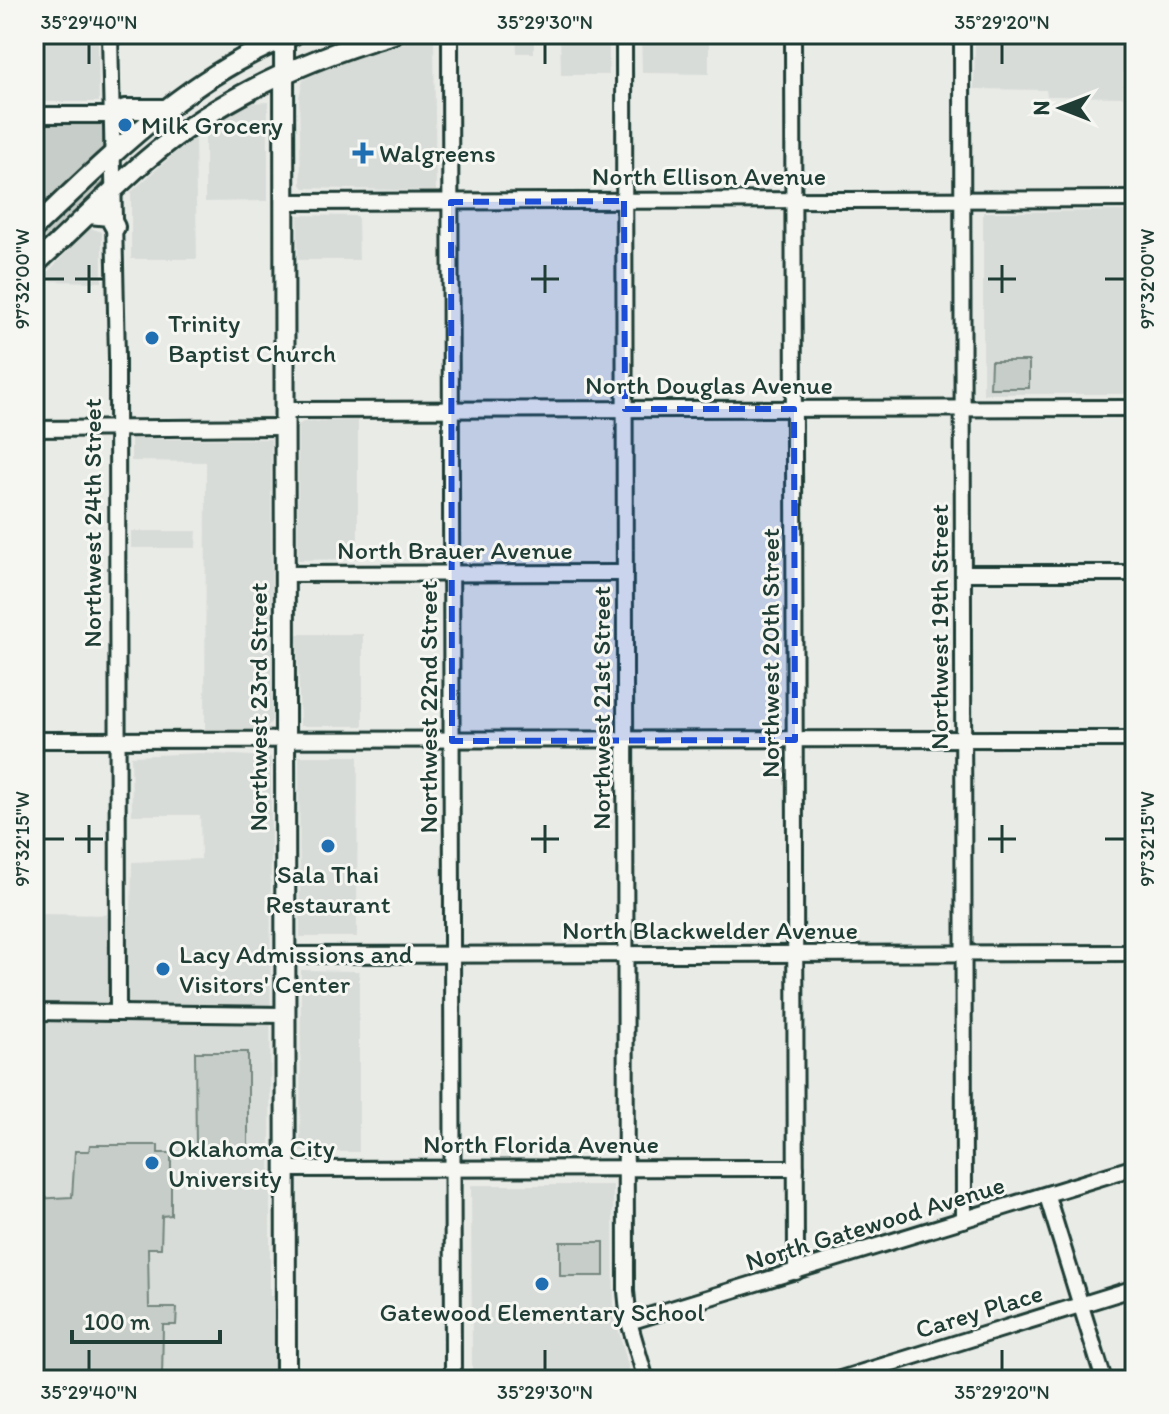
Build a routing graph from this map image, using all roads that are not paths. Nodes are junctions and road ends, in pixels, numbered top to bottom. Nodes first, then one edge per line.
1 (110, 34) edge
2 (393, 34) edge
3 (450, 34) edge
4 (624, 34) edge
5 (793, 34) edge
6 (962, 34) edge
7 (288, 36) edge
8 (284, 73) junction
9 (166, 109) junction
10 (34, 115) edge
11 (110, 115) junction
12 (113, 153) junction
13 (115, 188) junction
14 (963, 199) junction
15 (1135, 199) edge
16 (793, 200) junction
17 (624, 201) junction
18 (284, 202) junction
19 (451, 202) junction
20 (89, 214) junction
21 (115, 227) junction
22 (34, 228) edge
23 (34, 265) edge
24 (1135, 408) edge
25 (625, 409) junction
26 (794, 409) junction
27 (963, 409) junction
28 (451, 410) junction
29 (284, 419) junction
30 (116, 428) junction
31 (34, 429) edge
32 (625, 573) junction
33 (963, 573) junction
34 (1135, 573) edge
35 (284, 574) junction
36 (451, 574) junction
37 (963, 739) junction
38 (1135, 739) edge
39 (34, 740) edge
40 (284, 740) junction
41 (625, 740) junction
42 (795, 740) junction
43 (116, 741) junction
44 (452, 741) junction
45 (795, 953) junction
46 (963, 953) junction
47 (1135, 953) edge
48 (452, 954) junction
49 (625, 954) junction
50 (285, 955) junction
51 (34, 1012) edge
52 (118, 1013) junction
53 (285, 1015) junction
54 (1135, 1167) edge
55 (452, 1168) junction
56 (626, 1168) junction
57 (796, 1168) junction
58 (286, 1169) junction
59 (1047, 1196) junction
60 (964, 1220) junction
61 (796, 1272) junction
62 (1135, 1288) edge
63 (1080, 1305) junction
64 (629, 1322) junction
65 (286, 1380) edge
66 (453, 1380) edge
67 (646, 1380) edge
68 (837, 1380) edge
69 (1104, 1380) edge

1 - 11 street, Northwest 24th Street
2 - 8 main road
3 - 19 street, Northwest 22nd Street
4 - 17 street, Northwest 21st Street
5 - 16 street, Northwest 20th Street
6 - 14 street, Northwest 19th Street
7 - 8 main road, Northwest 23rd Street
7 - 9 main road
8 - 13 main road
8 - 18 main road, Northwest 23rd Street
9 - 11 main road
9 - 12 main road
10 - 11 street
11 - 12 street, Northwest 24th Street
12 - 13 street, Northwest 24th Street
12 - 22 main road
13 - 20 main road
13 - 21 street, Northwest 24th Street
14 - 15 street, North Ellison Avenue
14 - 16 street, North Ellison Avenue
14 - 27 street, Northwest 19th Street
16 - 17 street, North Ellison Avenue
16 - 26 street, Northwest 20th Street
17 - 19 street, North Ellison Avenue
17 - 25 street, Northwest 21st Street
18 - 19 street, North Ellison Avenue
18 - 29 main road, Northwest 23rd Street
19 - 28 street, Northwest 22nd Street
20 - 21 main road
20 - 23 main road
21 - 30 street, Northwest 24th Street
24 - 27 street, North Douglas Avenue
25 - 26 street, North Douglas Avenue
25 - 28 street, North Douglas Avenue
25 - 32 street, Northwest 21st Street
26 - 27 street, North Douglas Avenue
26 - 42 street, Northwest 20th Street
27 - 33 street, Northwest 19th Street
28 - 29 street, North Douglas Avenue
28 - 36 street, Northwest 22nd Street
29 - 30 street, North Douglas Avenue
29 - 35 main road, Northwest 23rd Street
30 - 31 street, North Douglas Avenue
30 - 43 street, Northwest 24th Street
32 - 36 street, North Brauer Avenue
32 - 41 street, Northwest 21st Street
33 - 34 street
33 - 37 street, Northwest 19th Street
35 - 36 street, North Brauer Avenue
35 - 40 main road, Northwest 23rd Street
36 - 44 street, Northwest 22nd Street
37 - 38 street
37 - 42 street
37 - 46 street, Northwest 19th Street
39 - 43 street
40 - 43 street
40 - 44 street
40 - 50 main road, Northwest 23rd Street
41 - 42 street
41 - 44 street
41 - 49 street, Northwest 21st Street
42 - 45 street, Northwest 20th Street
43 - 52 street, Northwest 24th Street
44 - 48 street, Northwest 22nd Street
45 - 46 street, North Blackwelder Avenue
45 - 49 street, North Blackwelder Avenue
45 - 57 street, Northwest 20th Street
46 - 47 street, North Blackwelder Avenue
46 - 60 street, Northwest 19th Street
48 - 49 street, North Blackwelder Avenue
48 - 50 street, North Blackwelder Avenue
48 - 55 street, Northwest 22nd Street
49 - 56 street, Northwest 21st Street
50 - 53 main road, Northwest 23rd Street
51 - 52 street
52 - 53 street
53 - 58 main road, Northwest 23rd Street
54 - 59 street, North Gatewood Avenue
55 - 56 street, North Florida Avenue
55 - 58 street, North Florida Avenue
55 - 66 street, Northwest 22nd Street
56 - 57 street, North Florida Avenue
56 - 64 street, Northwest 21st Street
57 - 61 street, Northwest 20th Street
58 - 65 main road, Northwest 23rd Street
59 - 60 street, North Gatewood Avenue
59 - 63 street
60 - 61 street, North Gatewood Avenue
61 - 64 street, North Gatewood Avenue
62 - 63 street, Carey Place
63 - 68 street, Carey Place
63 - 69 street
64 - 67 street, Northwest 21st Street

